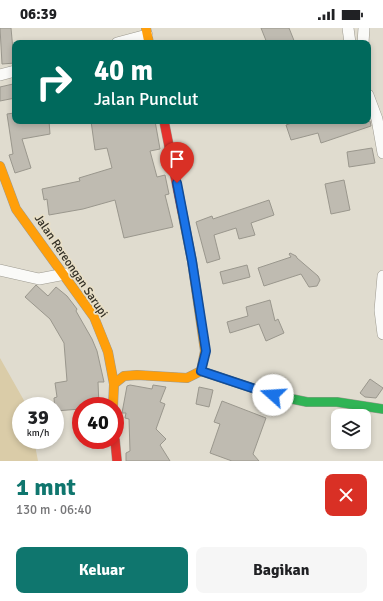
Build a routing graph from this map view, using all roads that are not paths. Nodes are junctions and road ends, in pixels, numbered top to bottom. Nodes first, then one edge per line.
1 (348, 28) edge
2 (364, 28) edge
3 (147, 35) edge
4 (128, 40) edge
5 (350, 40) edge
6 (363, 40) edge
7 (12, 72) edge
8 (0, 75) edge
9 (371, 103) edge
10 (165, 124) edge
11 (383, 153) edge
12 (0, 166) edge
13 (0, 270) edge
14 (65, 274) junction
15 (383, 276) edge
16 (383, 334) edge
17 (201, 371) junction
18 (114, 384) junction
19 (113, 397) edge
20 (383, 409) edge
21 (116, 449) edge
22 (117, 460) edge

1 - 5 street
2 - 6 street
3 - 4 street
7 - 8 street
9 - 11 street
10 - 17 street
12 - 14 street, Jalan Rereongan Sarupi
13 - 14 street
14 - 18 street, Jalan Rereongan Sarupi
15 - 16 street
17 - 18 street
17 - 20 street
18 - 19 street, Jalan Rereongan Sarupi
21 - 22 street

